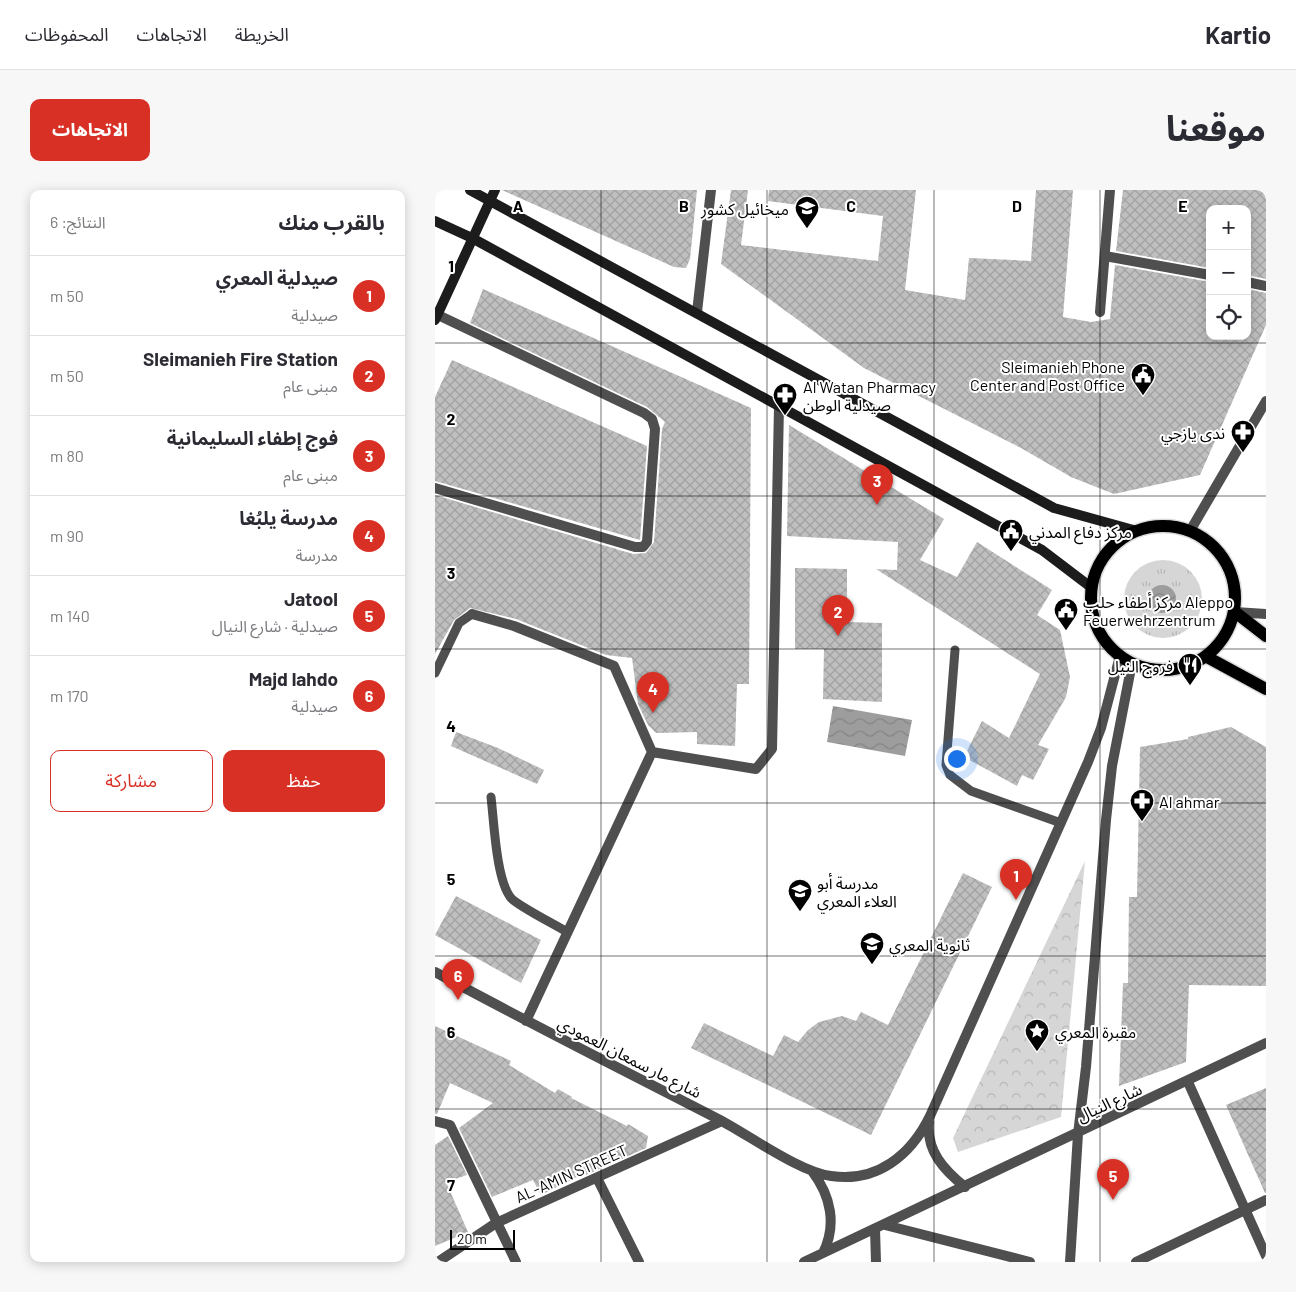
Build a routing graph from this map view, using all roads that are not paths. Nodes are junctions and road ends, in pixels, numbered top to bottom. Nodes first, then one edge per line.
1 (470, 190) edge
2 (711, 190) edge
3 (1110, 190) edge
4 (493, 195) edge
5 (435, 221) edge
6 (472, 238) junction
7 (1105, 256) junction
8 (1206, 274) edge
9 (1251, 283) edge
10 (1266, 286) edge
11 (697, 312) junction
12 (1100, 312) dead end
13 (436, 317) edge
14 (1266, 401) edge
15 (779, 406) junction
16 (435, 488) edge
17 (1137, 531) junction
18 (1190, 531) junction
19 (1092, 588) junction
20 (1235, 612) junction
21 (472, 614) joint
22 (1266, 614) edge
23 (1266, 636) edge
24 (955, 650) dead end
25 (1120, 656) junction
26 (1207, 657) junction
27 (1132, 663) junction
28 (435, 673) edge
29 (1266, 689) edge
30 (651, 752) junction
31 (491, 797) dead end
32 (1061, 823) junction
33 (567, 932) junction
34 (435, 972) edge
35 (526, 1021) junction
36 (1266, 1043) edge
37 (1188, 1082) junction
38 (930, 1116) junction
39 (435, 1121) edge
40 (722, 1121) junction
41 (1078, 1134) junction
42 (812, 1171) junction
43 (597, 1178) junction
44 (965, 1187) junction
45 (1266, 1200) edge
46 (1245, 1209) junction
47 (496, 1223) junction
48 (885, 1224) junction
49 (875, 1229) junction
50 (823, 1254) junction
51 (1266, 1256) edge
52 (438, 1262) edge
53 (516, 1262) edge
54 (639, 1262) edge
55 (804, 1262) edge
56 (876, 1262) edge
57 (1030, 1262) edge
58 (1070, 1262) edge
59 (1136, 1262) edge

1 - 4 main road
2 - 11 street
3 - 7 street
4 - 6 main road
4 - 11 main road
5 - 6 main road
6 - 13 main road
6 - 15 main road
7 - 8 street
7 - 12 street
9 - 10 street
11 - 17 main road
13 - 16 street
14 - 18 street
15 - 19 main road
15 - 30 street
17 - 18 main road
17 - 19 main road
18 - 20 main road
19 - 25 main road
20 - 22 street
20 - 23 main road
20 - 26 main road
21 - 28 lane
21 - 30 street
24 - 32 lane
25 - 27 main road
25 - 32 street
26 - 27 main road
26 - 29 main road
27 - 41 street
30 - 33 street
31 - 33 lane
32 - 38 street
33 - 35 street
34 - 35 street, شارع مار سمعان العمودي
35 - 40 street, شارع مار سمعان العمودي
36 - 37 street, شارع النيال
37 - 41 street, شارع النيال
37 - 46 street
38 - 42 street
38 - 44 street
39 - 47 street
40 - 42 street, شارع مار سمعان العمودي
40 - 43 street, AL-AMIN STREET
41 - 44 street, شارع النيال
41 - 58 street
42 - 50 street
43 - 47 street, AL-AMIN STREET
43 - 54 street
44 - 48 street, شارع النيال
45 - 46 street
46 - 51 street
46 - 59 street
47 - 52 street, AL-AMIN STREET
47 - 53 street
48 - 49 street, شارع النيال
48 - 57 street
49 - 50 street, شارع النيال
49 - 56 street
50 - 55 street, شارع النيال

